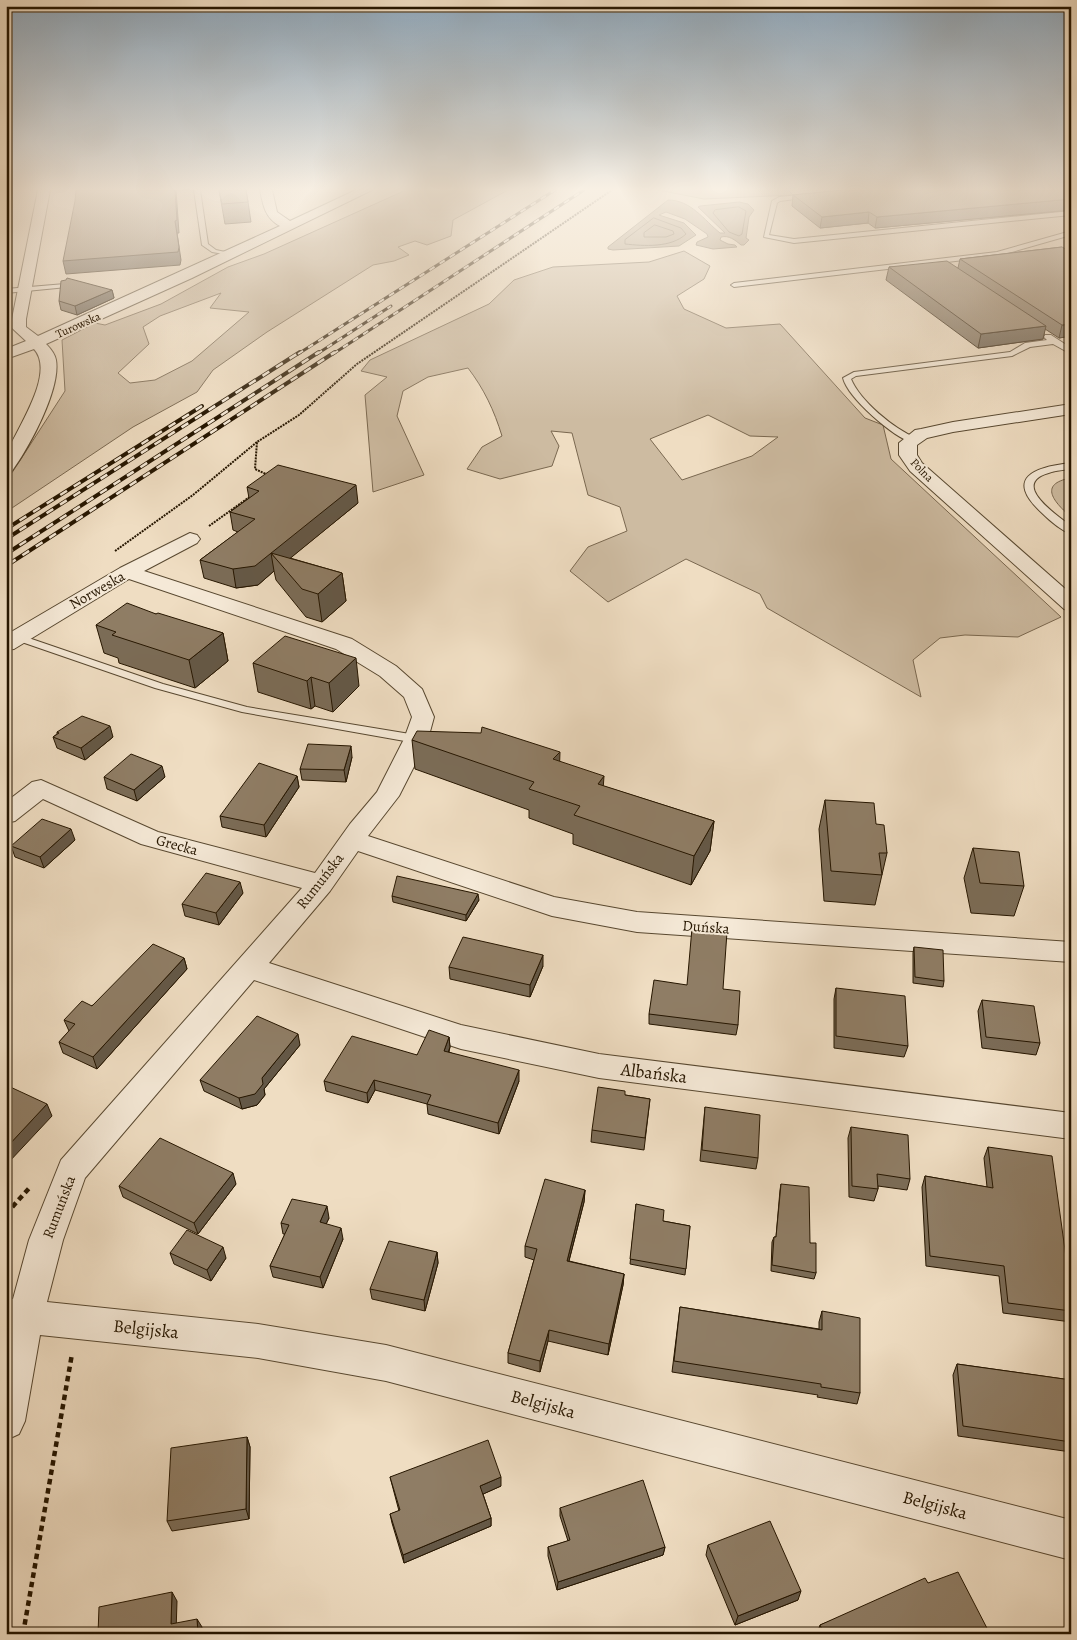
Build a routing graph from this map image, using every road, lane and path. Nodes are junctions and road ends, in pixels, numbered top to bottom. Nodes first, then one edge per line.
1 (30, 267) edge
2 (201, 267) edge
3 (500, 267) edge
4 (898, 267) edge
5 (65, 286) edge
6 (734, 286) dead end
7 (26, 289) junction
8 (6, 291) edge
9 (1039, 331) edge
10 (1055, 342) junction
11 (36, 344) junction
12 (1071, 352) edge
13 (6, 355) edge
14 (1071, 409) edge
15 (913, 440) junction
16 (257, 442) junction
17 (1071, 466) edge
18 (6, 467) edge
19 (274, 479) edge
20 (251, 495) edge
21 (1071, 531) edge
22 (190, 539) joint
23 (120, 562) junction
24 (1068, 600) edge
25 (11, 640) edge
26 (416, 739) junction
27 (6, 815) edge
28 (352, 840) junction
29 (321, 884) junction
30 (1071, 952) edge
31 (248, 967) junction
32 (1071, 1126) edge
33 (16, 1315) edge
34 (79, 1322) junction
35 (6, 1421) edge
36 (1071, 1540) edge
37 (23, 1634) edge

1 - 7 street
2 - 11 street, Turowska
3 - 16 path
4 - 6 lane
5 - 7 lane
7 - 8 lane
7 - 11 street
9 - 10 lane
10 - 12 lane
10 - 15 lane
11 - 13 street, Turowska
11 - 18 street
14 - 15 street, Polna
15 - 24 street, Polna
16 - 19 path
16 - 23 path
17 - 21 lane
20 - 22 path
22 - 23 street, Norweska
23 - 25 street, Norweska
23 - 26 street, Rumuńska
25 - 26 lane
26 - 28 street, Rumuńska
27 - 29 street, Grecka
28 - 29 street, Rumuńska
28 - 30 street, Duńska
29 - 31 street, Rumuńska
31 - 32 street, Albańska
31 - 33 street, Rumuńska
33 - 34 street, Belgijska
33 - 35 street, Rumuńska
34 - 36 street, Belgijska
34 - 37 path

